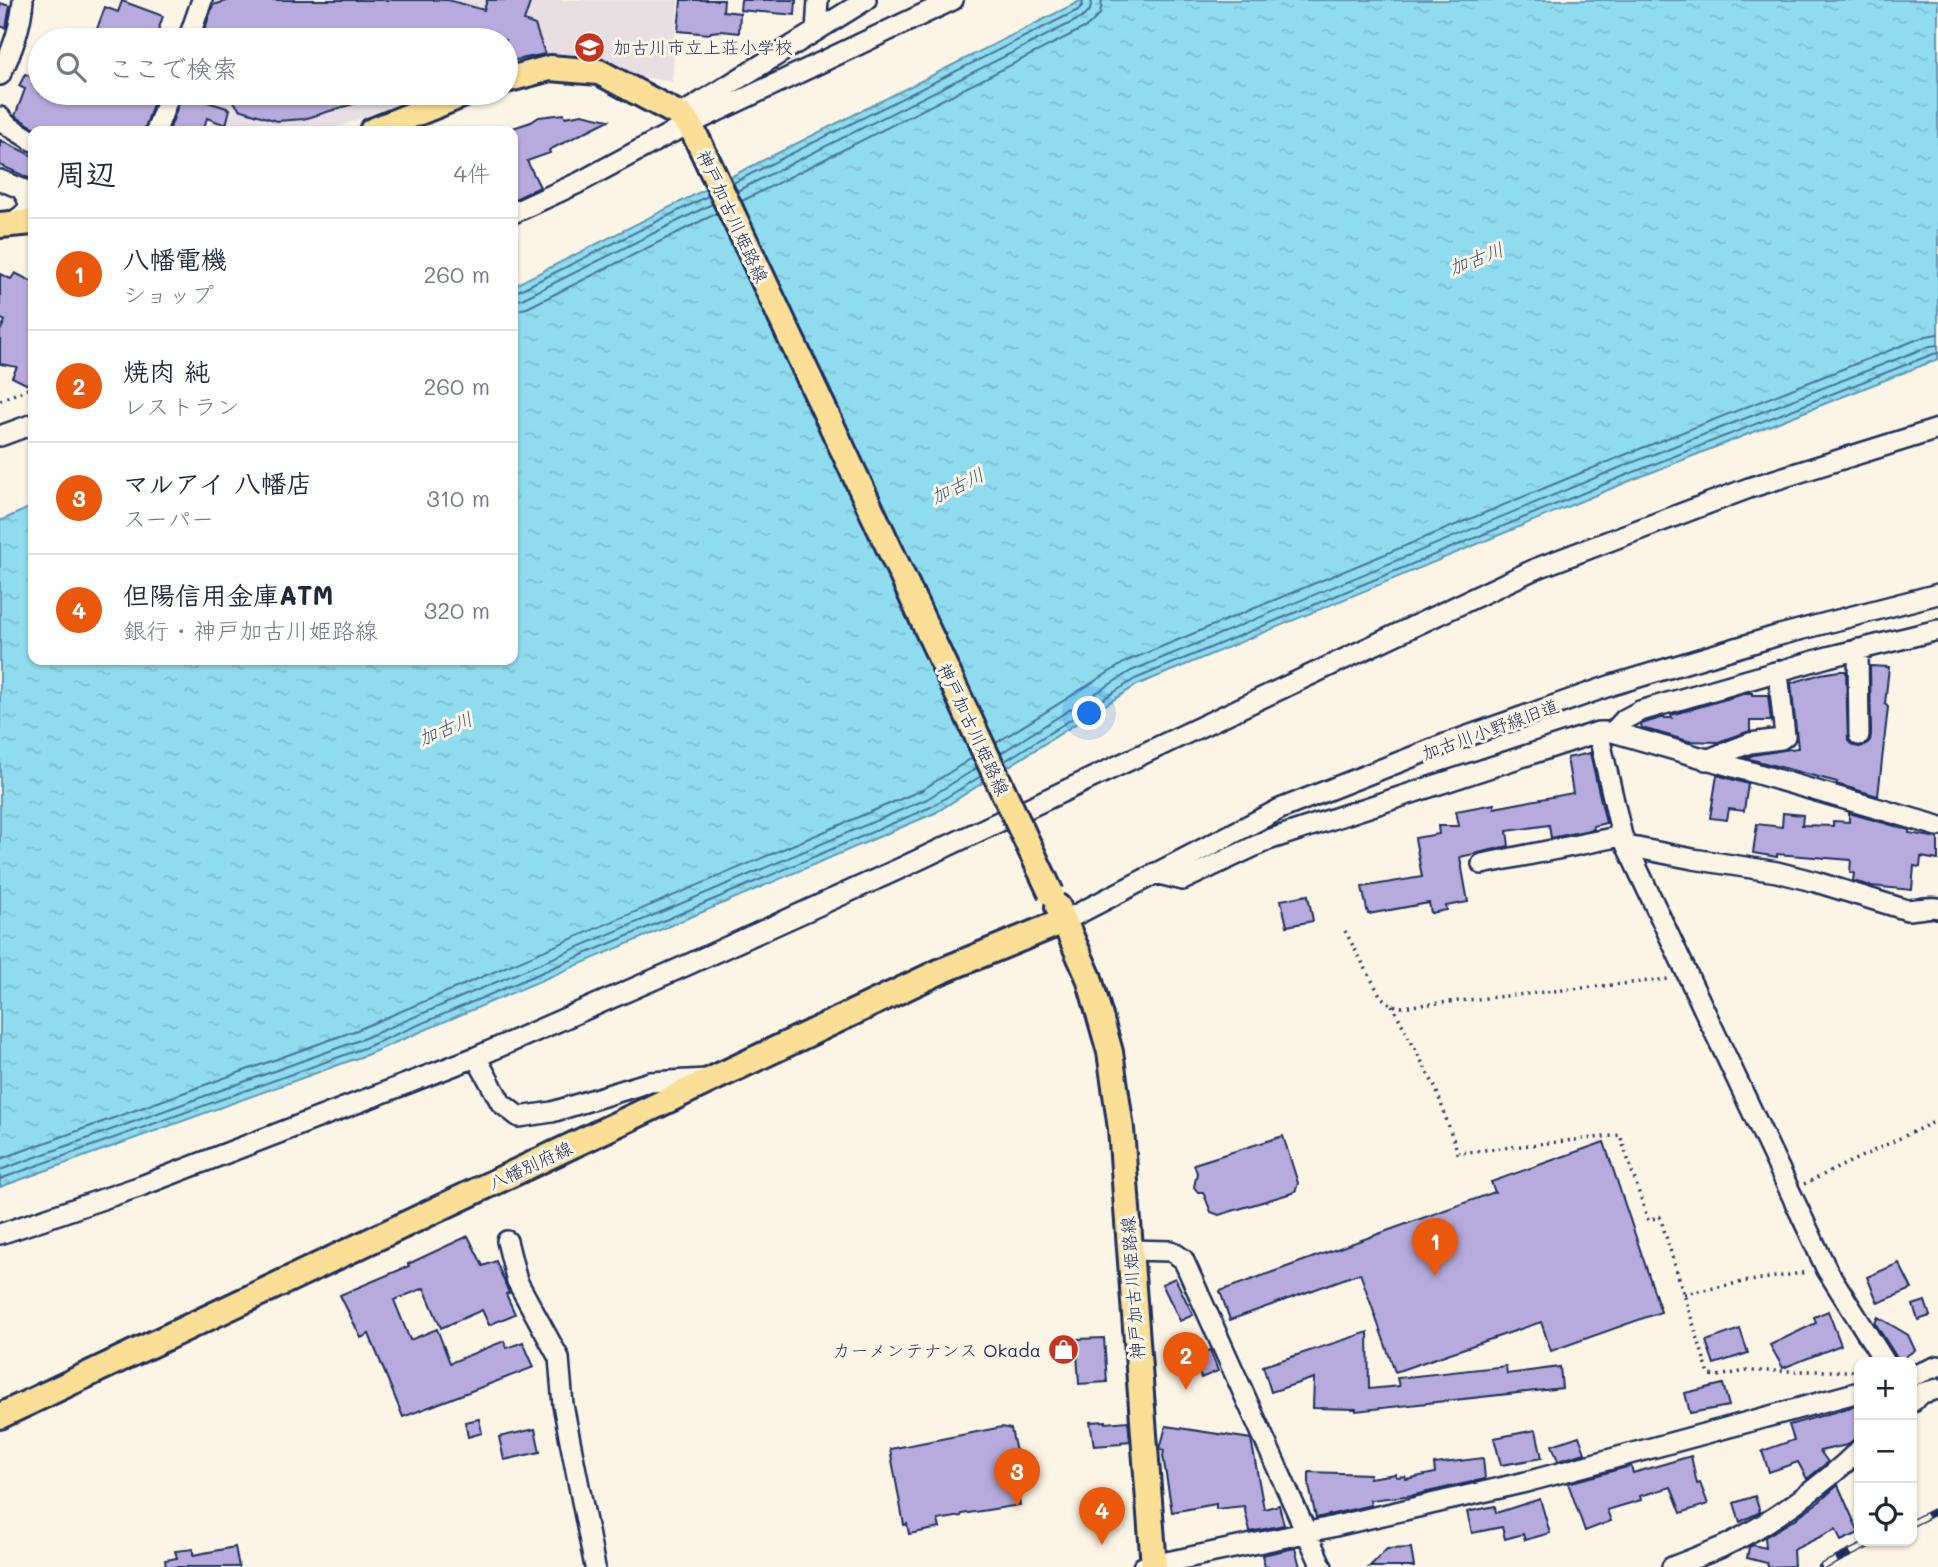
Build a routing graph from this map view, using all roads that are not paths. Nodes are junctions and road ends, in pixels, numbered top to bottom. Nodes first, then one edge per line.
1 (23, 0) edge
2 (202, 0) edge
3 (818, 0) edge
4 (866, 0) edge
5 (953, 0) edge
6 (192, 28) edge
7 (816, 30) junction
8 (0, 75) edge
9 (518, 77) edge
10 (166, 105) edge
11 (437, 105) edge
12 (0, 117) edge
13 (158, 126) edge
14 (384, 126) edge
15 (690, 128) junction
16 (28, 138) edge
17 (0, 180) edge
18 (27, 191) edge
19 (28, 209) edge
20 (518, 212) edge
21 (15, 224) edge
22 (28, 426) edge
23 (1938, 429) edge
24 (0, 436) edge
25 (1938, 594) edge
26 (1938, 630) edge
27 (1858, 649) junction
28 (1775, 672) junction
29 (1606, 732) junction
30 (1859, 735) dead end
31 (1706, 760) junction
32 (1938, 826) edge
33 (1624, 841) junction
34 (1482, 864) dead end
35 (1155, 873) junction
36 (1938, 908) edge
37 (1064, 921) junction
38 (476, 1057) junction
39 (713, 1078) junction
40 (0, 1234) edge
41 (506, 1241) dead end
42 (1129, 1250) junction
43 (1882, 1357) edge
44 (1938, 1366) edge
45 (1920, 1387) edge
46 (1854, 1393) edge
47 (0, 1416) edge
48 (1854, 1455) edge
49 (1305, 1533) junction
50 (1150, 1566) edge
51 (595, 1567) edge
52 (1322, 1567) edge
53 (1672, 1567) edge

1 - 8 street
2 - 6 street
3 - 7 street
4 - 7 street
5 - 15 street
7 - 15 street
9 - 15 main road
10 - 13 street
11 - 14 main road
12 - 16 street
15 - 20 street
15 - 37 main road, 神戸加古川姫路線, bridge
17 - 18 street
19 - 21 street
22 - 24 street
23 - 38 street
25 - 35 street, 加古川小野線旧道
26 - 27 street
27 - 28 street
27 - 30 street
28 - 29 street
28 - 31 street
29 - 31 street
29 - 33 street
29 - 35 street
31 - 32 street
33 - 34 street
33 - 36 street
33 - 43 street
35 - 37 street, 加古川小野線旧道
37 - 39 main road, 八幡別府線
37 - 42 main road, 神戸加古川姫路線
38 - 39 street
38 - 40 street
39 - 47 main road, 八幡別府線
41 - 51 street
42 - 49 street
42 - 50 main road, 神戸加古川姫路線
44 - 45 street
46 - 49 street
48 - 53 street
49 - 50 street
49 - 52 street

